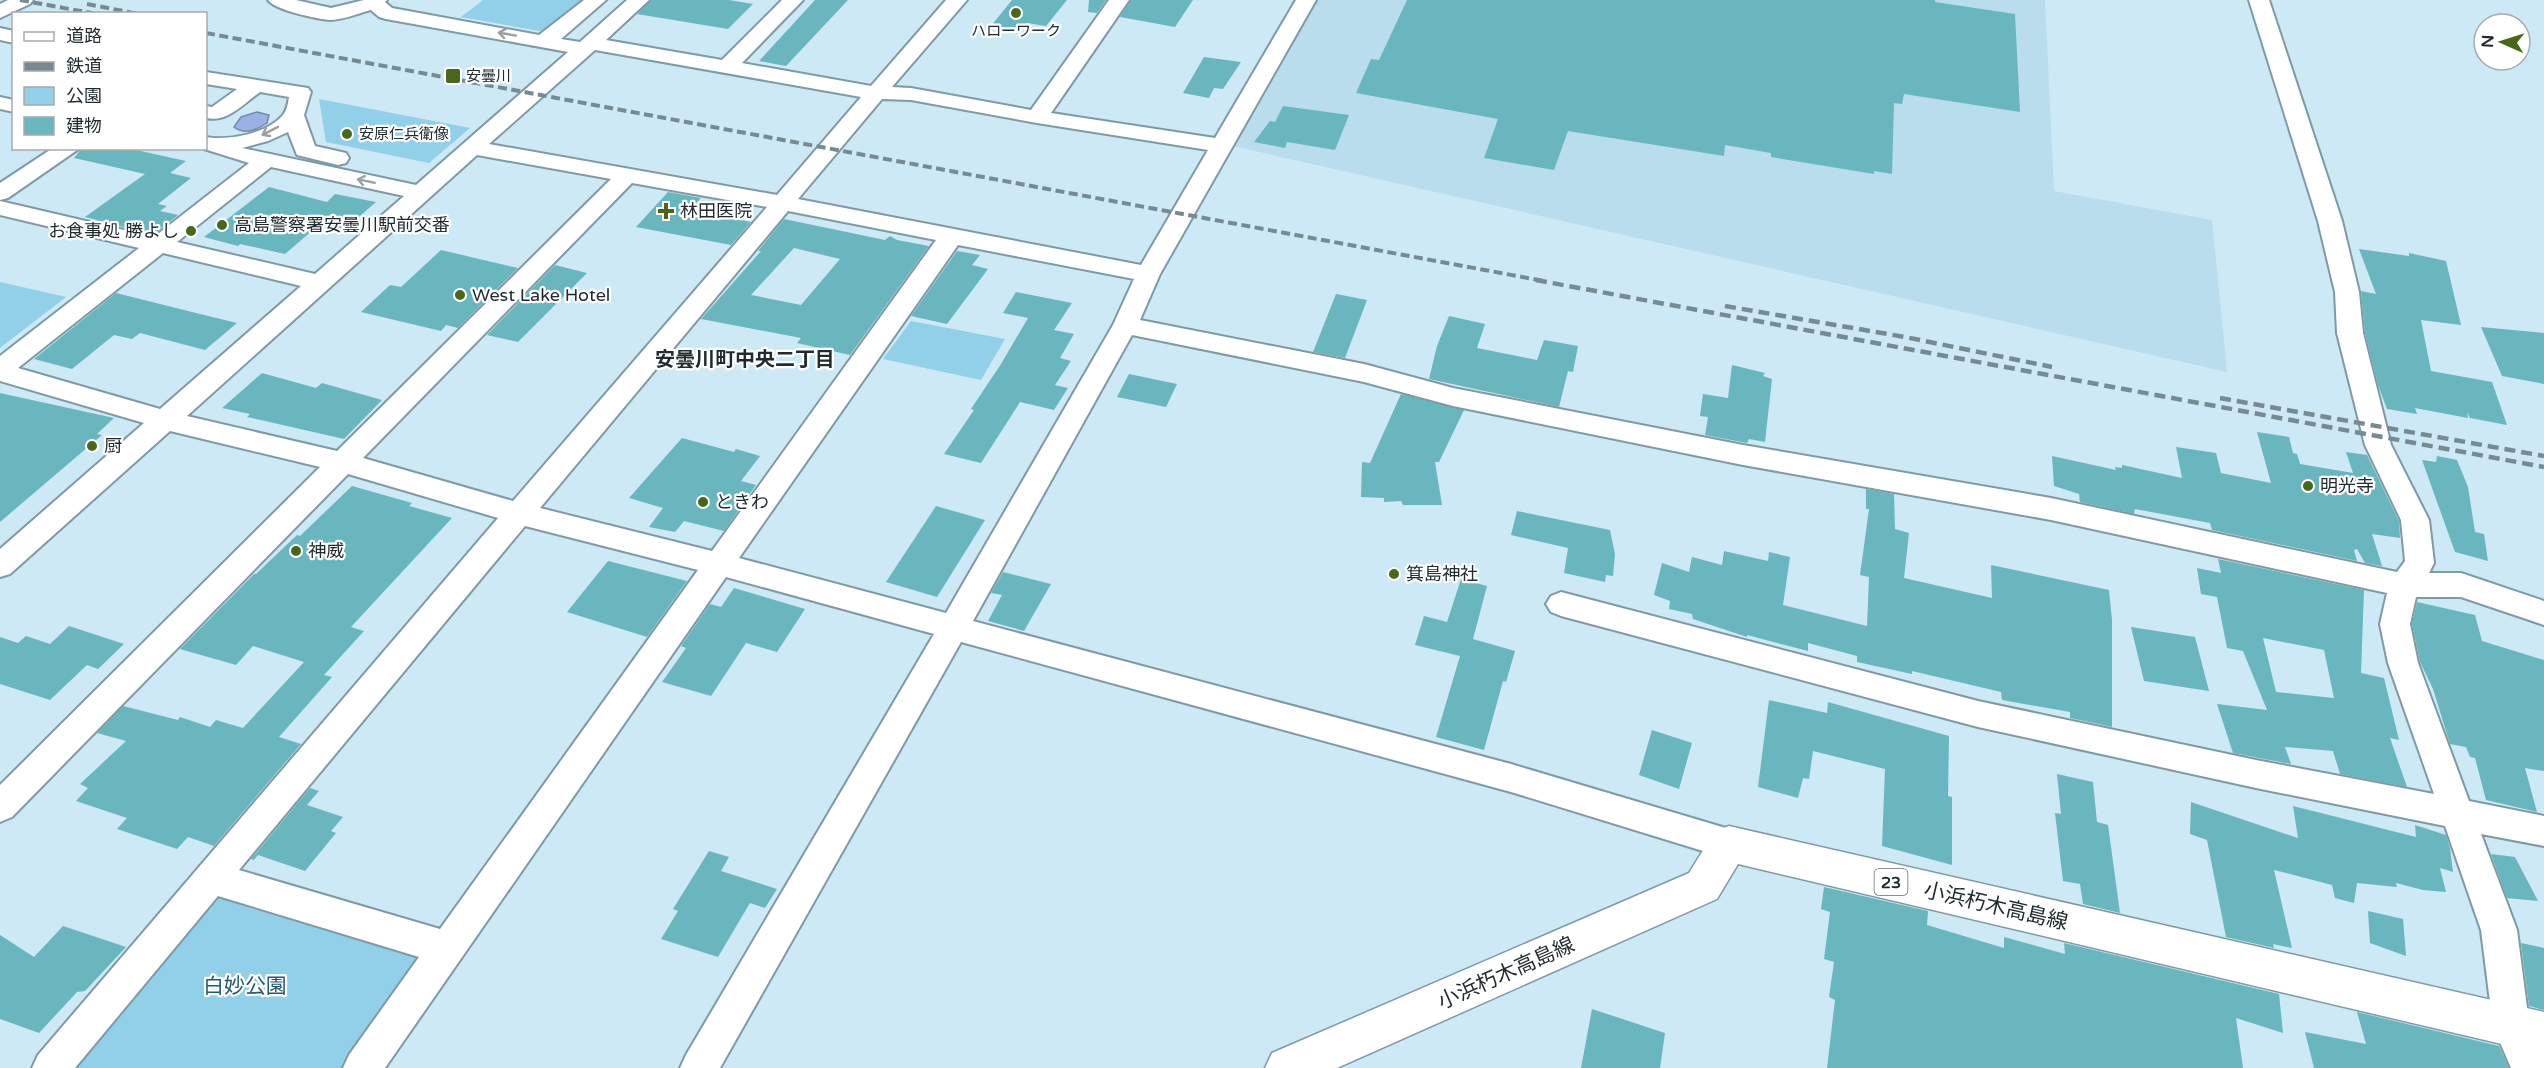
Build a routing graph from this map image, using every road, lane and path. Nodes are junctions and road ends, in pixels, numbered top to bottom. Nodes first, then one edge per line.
1 (22, 0) edge
2 (278, 0) edge
3 (596, 0) edge
4 (639, 0) edge
5 (793, 0) edge
6 (957, 0) edge
7 (1119, 0) edge
8 (1306, 0) edge
9 (2259, 0) edge
10 (376, 2) edge
11 (0, 12) edge
12 (544, 40) junction
13 (589, 46) junction
14 (727, 67) junction
15 (207, 78) edge
16 (256, 86) junction
17 (874, 93) junction
18 (207, 112) edge
19 (294, 116) junction
20 (1037, 117) junction
21 (212, 145) edge
22 (1222, 146) junction
23 (473, 148) junction
24 (66, 150) edge
25 (268, 159) junction
26 (628, 175) junction
27 (430, 186) junction
28 (0, 193) edge
29 (782, 203) junction
30 (0, 208) edge
31 (951, 237) junction
32 (157, 246) junction
33 (1148, 274) junction
34 (321, 283) junction
35 (1125, 325) junction
36 (0, 370) edge
37 (166, 420) junction
38 (344, 463) junction
39 (517, 513) junction
40 (718, 564) junction
41 (0, 566) edge
42 (2404, 585) junction
43 (1561, 604) dead end
44 (2544, 614) edge
45 (953, 629) junction
46 (0, 807) edge
47 (2458, 814) junction
48 (2544, 831) edge
49 (1729, 844) junction
50 (211, 878) junction
51 (447, 948) junction
52 (2528, 1030) edge
53 (1331, 1058) edge
54 (51, 1068) edge
55 (362, 1068) edge
56 (699, 1068) edge
57 (1287, 1068) edge
58 (2530, 1068) edge

1 - 11 street
2 - 10 street
3 - 12 street
4 - 13 street
5 - 14 street
6 - 17 street
7 - 20 street
8 - 22 street
9 - 42 street
12 -> 10 street
12 - 13 street
13 - 14 street
13 - 23 street
14 - 17 street
15 - 16 street
16 - 18 street
16 - 19 street
17 - 20 street
17 - 29 street
19 -> 21 street
19 - 27 street
20 - 22 street
21 - 25 street
22 - 33 street
23 - 26 street
23 - 27 street
24 - 28 street
27 -> 25 street
25 - 32 street
26 - 29 street
26 - 38 street
27 - 34 street
29 - 31 street
29 - 39 street
30 - 32 street
31 - 33 street
31 - 40 street
32 - 34 street
32 - 36 street
33 - 35 street
34 - 37 street
35 - 42 street
35 - 45 street
36 - 37 street
37 - 38 street
37 - 41 street
38 - 39 street
38 - 46 street
39 - 40 street
39 - 50 street
40 - 45 street
40 - 51 street
42 - 44 street
42 - 47 street
43 - 47 street
45 - 49 street
45 - 56 street
47 - 48 street
47 - 52 street
49 - 52 main road, 小浜朽木高島線 / 23
49 - 53 main road, 小浜朽木高島線
50 - 51 street
50 - 54 street
51 - 55 street
52 - 58 street
53 - 57 main road, 小浜朽木高島線

